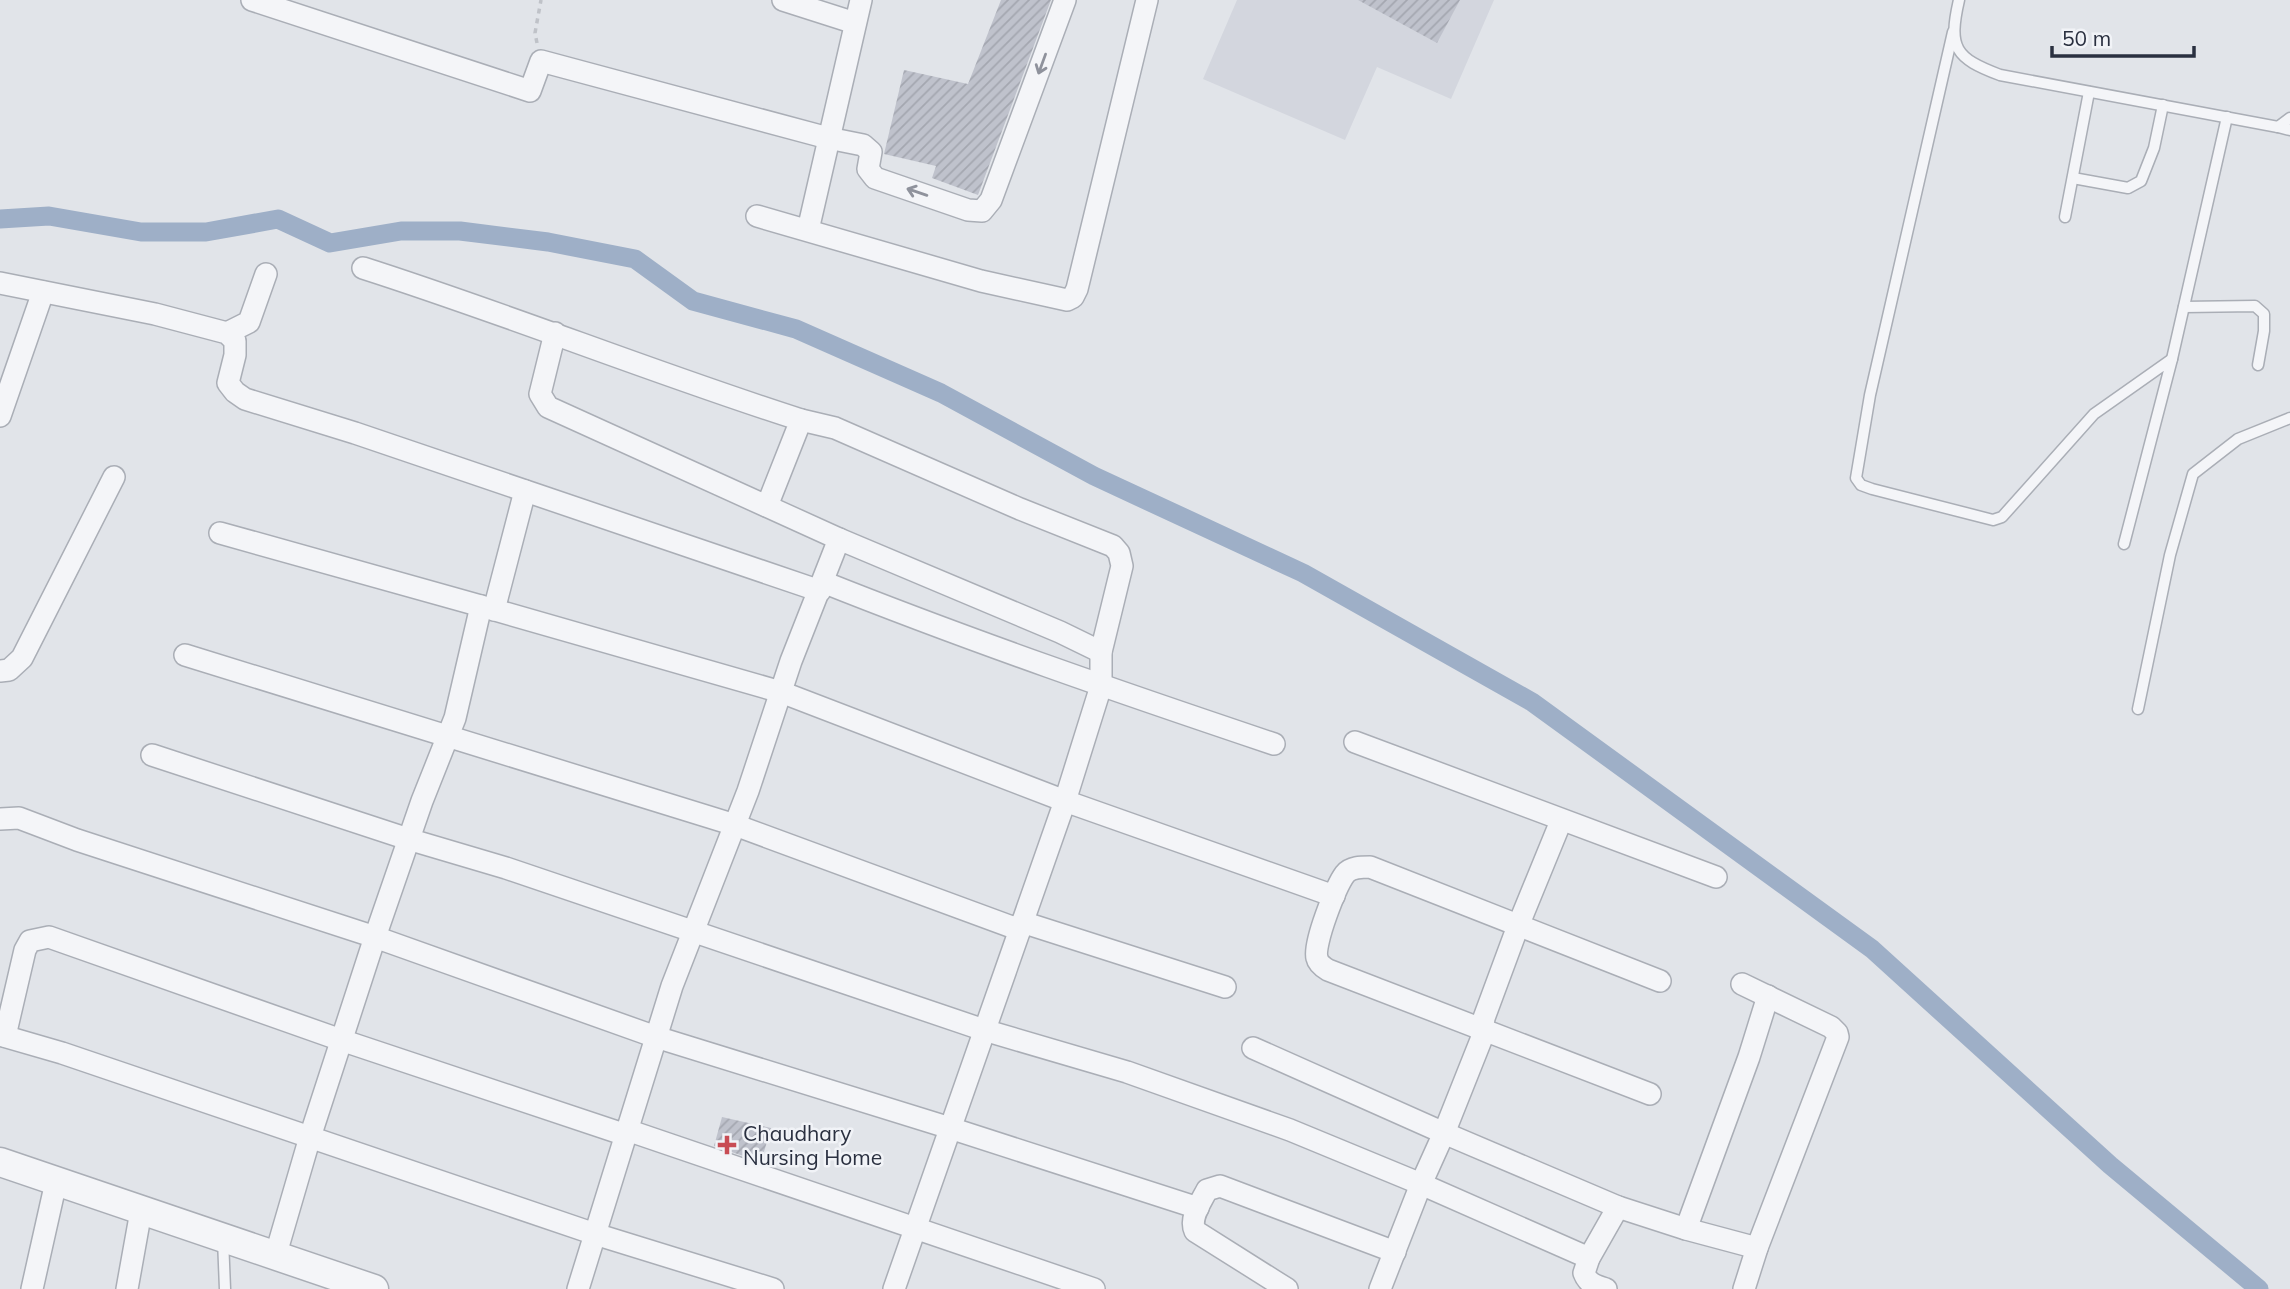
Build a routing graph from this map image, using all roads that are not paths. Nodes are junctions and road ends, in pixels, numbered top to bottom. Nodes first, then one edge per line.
1 (252, 0) edge
2 (783, 0) edge
3 (861, 0) edge
4 (1065, 0) edge
5 (1147, 0) edge
6 (1959, 0) edge
7 (855, 23) junction
8 (1953, 32) junction
9 (2090, 92) junction
10 (2163, 106) junction
11 (2227, 117) junction
12 (2290, 118) edge
13 (2278, 127) junction
14 (2290, 131) edge
15 (828, 138) junction
16 (2073, 178) junction
17 (757, 216) dead end
18 (2064, 217) dead end
19 (807, 230) junction
20 (363, 268) dead end
21 (266, 274) dead end
22 (0, 283) edge
23 (43, 292) junction
24 (2184, 307) junction
25 (227, 333) junction
26 (555, 333) junction
27 (2172, 359) junction
28 (2258, 365) dead end
29 (0, 416) edge
30 (2290, 418) edge
31 (801, 420) junction
32 (114, 477) dead end
33 (525, 491) junction
34 (767, 506) junction
35 (220, 533) dead end
36 (839, 539) junction
37 (2124, 544) dead end
38 (821, 586) junction
39 (488, 608) junction
40 (1101, 652) junction
41 (186, 655) dead end
42 (0, 671) edge
43 (1101, 686) junction
44 (781, 692) junction
45 (2138, 709) dead end
46 (447, 737) junction
47 (1355, 742) dead end
48 (1274, 744) dead end
49 (152, 755) dead end
50 (1065, 801) junction
51 (0, 819) edge
52 (1561, 821) junction
53 (735, 825) junction
54 (408, 839) junction
55 (1716, 877) dead end
56 (1334, 896) junction
57 (1021, 926) junction
58 (1518, 926) junction
59 (694, 931) junction
60 (375, 937) junction
61 (1660, 981) dead end
62 (1742, 984) dead end
63 (1225, 987) dead end
64 (1768, 996) junction
65 (984, 1030) junction
66 (1483, 1030) junction
67 (2, 1035) edge
68 (656, 1037) junction
69 (341, 1040) junction
70 (1254, 1048) dead end
71 (1650, 1094) dead end
72 (950, 1128) junction
73 (626, 1133) junction
74 (1444, 1133) junction
75 (310, 1137) junction
76 (0, 1162) edge
77 (56, 1182) junction
78 (1422, 1184) junction
79 (1618, 1207) junction
80 (1198, 1208) junction
81 (141, 1211) junction
82 (916, 1226) junction
83 (1686, 1229) junction
84 (595, 1234) junction
85 (223, 1239) junction
86 (1757, 1248) junction
87 (1395, 1252) junction
88 (275, 1257) junction
89 (1584, 1273) edge
90 (1386, 1287) edge
91 (32, 1289) edge
92 (127, 1289) edge
93 (225, 1289) edge
94 (374, 1289) edge
95 (578, 1289) edge
96 (773, 1289) edge
97 (894, 1289) edge
98 (1094, 1289) edge
99 (1287, 1289) edge
100 (1606, 1289) edge
101 (1744, 1289) edge

1 - 15 street
2 - 7 street
3 - 7 street
4 -> 15 street
5 - 19 street
6 - 8 lane
7 - 15 street
8 - 9 lane
8 - 27 lane
9 - 10 lane
9 - 16 lane
10 - 11 lane
10 - 16 lane
11 - 13 lane
11 - 24 lane
12 - 13 lane
13 - 14 lane
15 - 19 street
16 - 18 lane
17 - 19 street
20 - 26 street
21 - 25 street
22 - 23 street
23 - 25 street
23 - 29 street
24 - 27 lane
24 - 28 lane
25 - 33 street
26 - 31 street
26 - 34 street
27 - 37 lane
30 - 45 lane
31 - 34 street
31 - 40 street
32 - 42 street
33 - 38 street
33 - 39 street
34 - 36 street
35 - 39 street
36 - 38 street
36 - 40 street
38 - 43 street
38 - 44 street
39 - 44 street
39 - 46 street
40 - 43 street
41 - 46 street
43 - 48 street
43 - 50 street
44 - 50 street
44 - 53 street
46 - 53 street
46 - 54 street
47 - 52 street
49 - 54 street
50 - 56 street
50 - 57 street
51 - 60 street
52 - 55 street
52 - 58 street
53 - 57 street
53 - 59 street
54 - 59 street
54 - 60 street
56 - 58 street
56 - 66 street
57 - 63 street
57 - 65 street
58 - 61 street
58 - 66 street
59 - 65 street
59 - 68 street
60 - 68 street
60 - 69 street
62 - 64 street
64 - 83 street
64 - 86 street
65 - 72 street
65 - 78 street
66 - 71 street
66 - 74 street
67 - 69 street
67 - 75 street
68 - 72 street
68 - 73 street
69 - 73 street
69 - 75 street
70 - 74 street
72 - 80 street
72 - 82 street
73 - 82 street
73 - 84 street
74 - 78 street
74 - 79 street
75 - 84 street
75 - 88 street
76 - 77 street
77 - 81 street
77 - 91 street
78 - 87 street
78 - 89 street
79 - 83 street
79 - 89 street
80 - 87 street
80 - 99 street
81 - 85 street
81 - 92 street
82 - 97 street
82 - 98 street
83 - 86 street
84 - 95 street
84 - 96 street
85 - 88 street
85 - 93 lane
86 - 101 street
87 - 90 street
88 - 94 street
89 - 100 street

